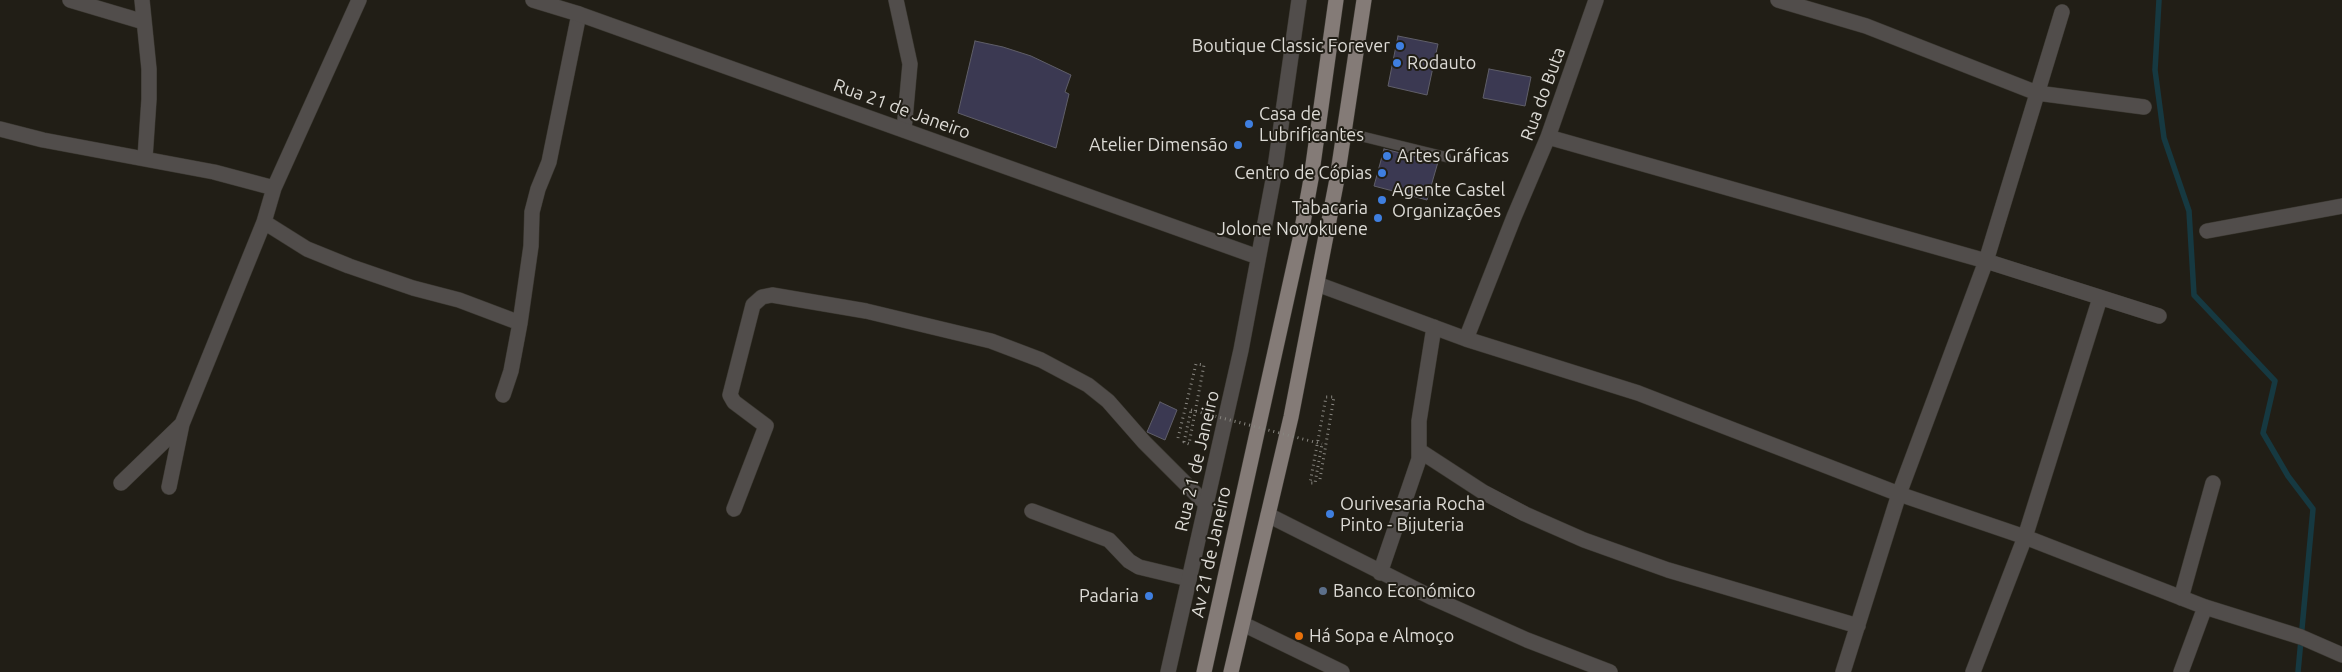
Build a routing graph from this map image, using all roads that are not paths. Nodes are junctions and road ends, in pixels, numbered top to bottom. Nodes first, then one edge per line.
1 (70, 0) edge
2 (142, 0) edge
3 (359, 0) edge
4 (533, 0) edge
5 (896, 0) edge
6 (1299, 0) edge
7 (1336, 0) edge
8 (1364, 0) edge
9 (1596, 0) edge
10 (1778, 0) edge
11 (559, 4) edge
12 (2062, 12) dead end
13 (579, 14) junction
14 (144, 22) junction
15 (2037, 93) junction
16 (2144, 107) dead end
17 (0, 129) edge
18 (904, 130) junction
19 (1344, 132) junction
20 (1548, 137) junction
21 (1446, 157) dead end
22 (145, 158) junction
23 (274, 188) junction
24 (2342, 206) edge
25 (264, 222) junction
26 (2207, 231) dead end
27 (1258, 257) junction
28 (1986, 261) junction
29 (1317, 284) junction
30 (2100, 298) junction
31 (2159, 316) dead end
32 (520, 323) junction
33 (1434, 327) junction
34 (1466, 339) junction
35 (503, 395) dead end
36 (182, 424) junction
37 (1420, 451) junction
38 (2213, 482) dead end
39 (121, 483) dead end
40 (169, 487) dead end
41 (1899, 494) junction
42 (1206, 504) junction
43 (734, 509) dead end
44 (1032, 511) dead end
45 (1268, 515) junction
46 (2025, 537) junction
47 (1380, 573) junction
48 (1189, 579) junction
49 (2181, 598) junction
50 (2205, 607) junction
51 (1243, 624) junction
52 (1858, 626) junction
53 (2342, 655) edge
54 (1168, 672) edge
55 (1204, 672) edge
56 (1232, 672) edge
57 (1342, 672) edge
58 (1610, 672) edge
59 (1843, 672) edge
60 (1973, 672) edge
61 (2181, 672) edge

1 - 14 street
2 - 14 street
3 - 23 street
4 - 11 street, Rua 21 de Janeiro
5 - 18 street
6 - 27 street, Rua 21 de Janeiro
7 - 55 main road, Av 21 de Janeiro
8 - 19 main road
9 - 20 street, Rua do Buta
10 - 15 street
11 - 13 street, Rua 21 de Janeiro
12 - 15 street
13 - 18 street, Rua 21 de Janeiro
13 - 32 street
14 - 22 street
15 - 16 street
15 - 28 street
17 - 22 street
18 - 27 street, Rua 21 de Janeiro
19 - 21 lane
19 - 29 main road
20 - 28 street
20 - 34 street, Rua do Buta
22 - 23 street
23 - 25 street
24 - 26 street
25 - 32 street
25 - 36 street
27 - 42 street, Rua 21 de Janeiro
28 - 30 street
28 - 41 street
29 - 33 street
29 - 45 main road
30 - 31 street
30 - 46 street
32 - 35 street
33 - 34 street
33 - 37 street
34 - 41 street
36 - 39 street
36 - 40 street
37 - 47 street
37 - 52 street
38 - 49 street
41 - 46 street
41 - 52 street
42 - 43 street
42 - 48 street, Rua 21 de Janeiro
44 - 48 street
45 - 47 street
45 - 51 main road
46 - 49 street
46 - 60 street
47 - 58 street
48 - 54 street, Rua 21 de Janeiro
49 - 50 street
50 - 53 street
50 - 61 street
51 - 56 main road
51 - 57 street
52 - 59 street

